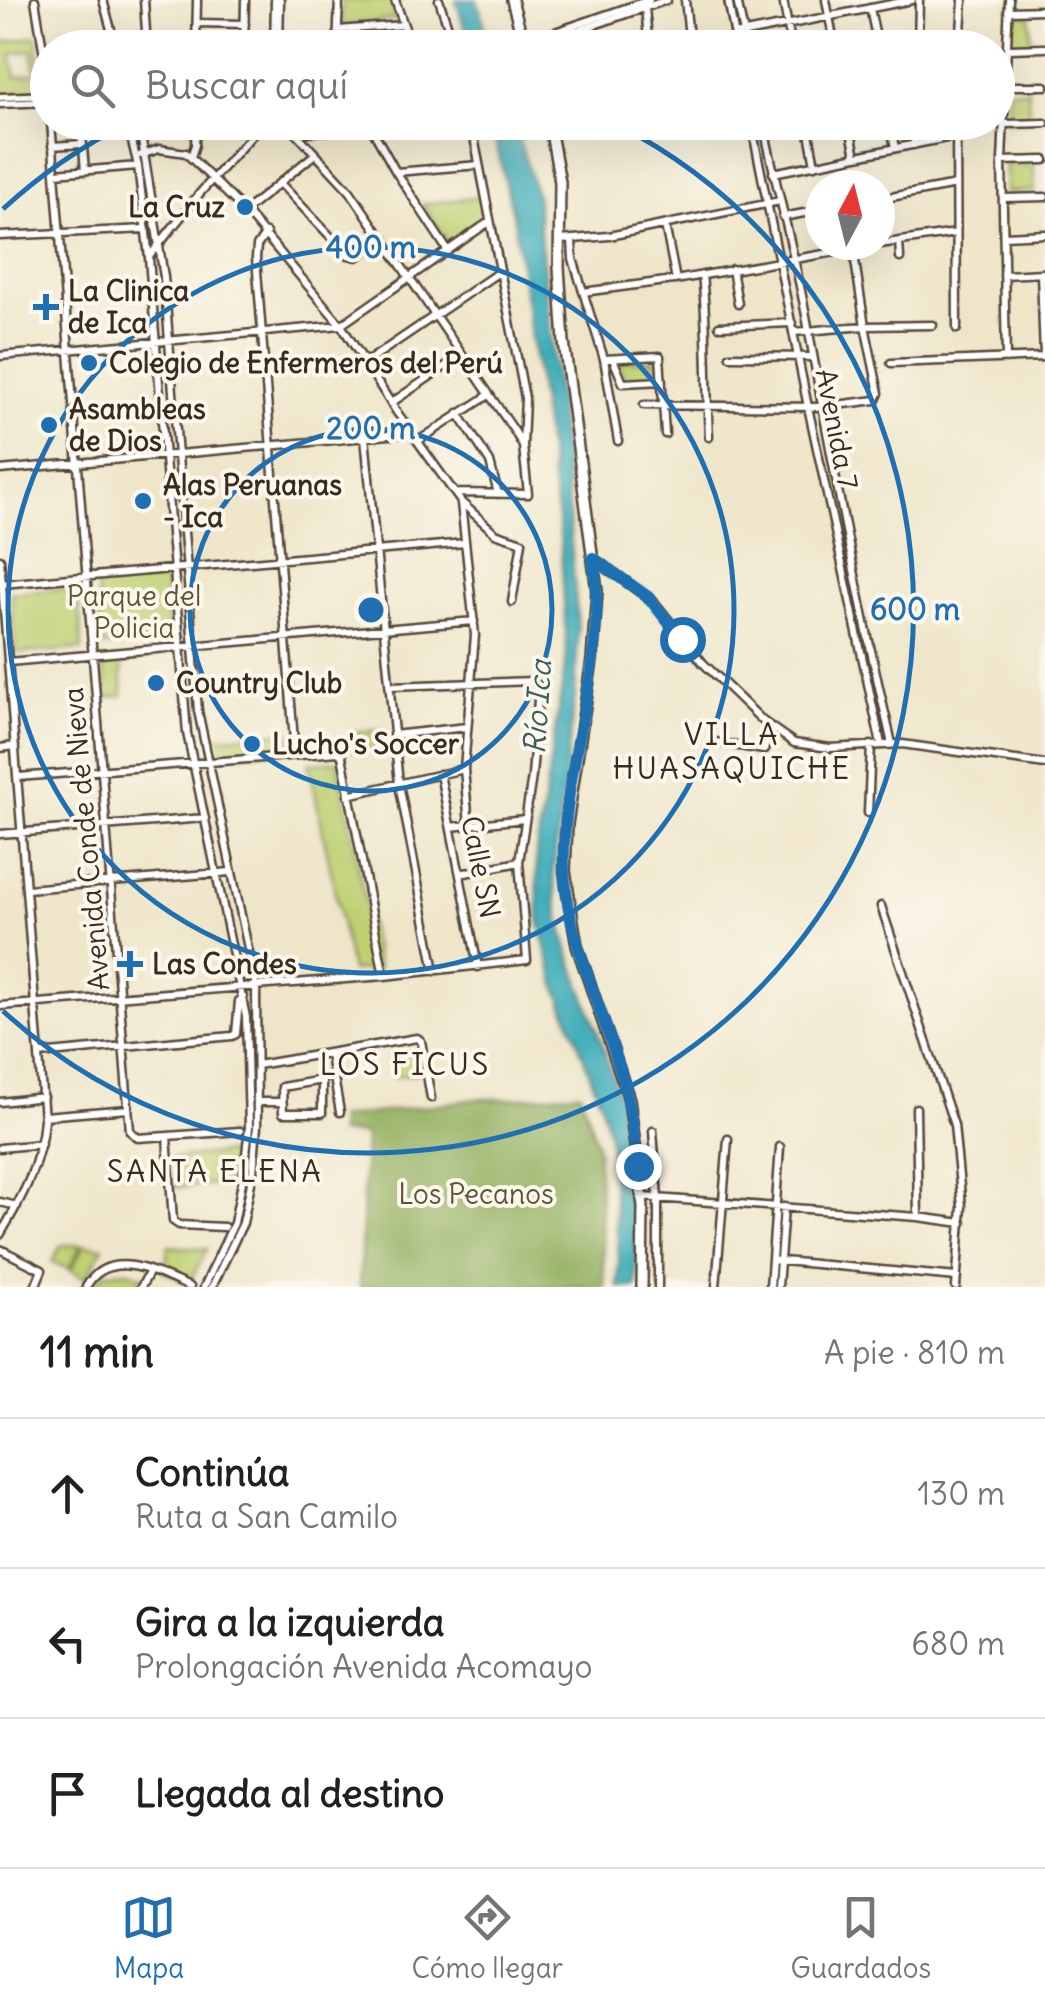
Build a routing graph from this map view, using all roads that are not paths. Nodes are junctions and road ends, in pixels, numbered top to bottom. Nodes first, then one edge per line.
1 (35, 0) edge
2 (103, 0) edge
3 (144, 0) edge
4 (197, 0) edge
5 (245, 0) edge
6 (278, 0) edge
7 (338, 0) edge
8 (395, 0) edge
9 (439, 0) edge
10 (513, 0) edge
11 (667, 0) edge
12 (685, 0) edge
13 (728, 0) edge
14 (737, 0) edge
15 (783, 0) edge
16 (826, 0) edge
17 (916, 0) edge
18 (962, 0) edge
19 (1009, 0) edge
20 (891, 2) edge
21 (646, 3) edge
22 (627, 4) edge
23 (870, 8) junction
24 (1045, 10) edge
25 (1008, 11) junction
26 (829, 16) junction
27 (197, 22) junction
28 (245, 24) junction
29 (788, 24) junction
30 (403, 25) junction
31 (40, 30) edge
32 (111, 30) edge
33 (146, 30) edge
34 (197, 30) edge
35 (245, 30) edge
36 (277, 30) edge
37 (338, 30) joint
38 (405, 30) edge
39 (449, 30) edge
40 (521, 30) edge
41 (564, 30) edge
42 (570, 30) edge
43 (648, 30) edge
44 (688, 30) edge
45 (733, 30) edge
46 (743, 30) edge
47 (759, 30) edge
48 (789, 30) edge
49 (832, 30) edge
50 (874, 30) edge
51 (917, 30) edge
52 (961, 30) edge
53 (1008, 30) edge
54 (1045, 48) edge
55 (1015, 49) edge
56 (1015, 86) edge
57 (1045, 86) edge
58 (30, 97) edge
59 (0, 101) edge
60 (30, 102) edge
61 (1045, 123) edge
62 (1015, 124) edge
63 (52, 140) edge
64 (82, 140) edge
65 (134, 140) edge
66 (140, 140) edge
67 (195, 140) edge
68 (248, 140) edge
69 (302, 140) edge
70 (378, 140) edge
71 (474, 140) edge
72 (552, 140) edge
73 (754, 140) edge
74 (767, 140) edge
75 (810, 140) edge
76 (853, 140) edge
77 (893, 140) edge
78 (914, 140) edge
79 (935, 140) edge
80 (956, 140) edge
81 (1003, 140) edge
82 (82, 144) junction
83 (914, 144) junction
84 (52, 146) junction
85 (895, 148) junction
86 (315, 154) junction
87 (856, 156) junction
88 (191, 157) junction
89 (141, 160) junction
90 (1045, 160) edge
91 (1002, 161) junction
92 (815, 164) junction
93 (479, 165) junction
94 (85, 172) junction
95 (396, 172) junction
96 (773, 173) junction
97 (54, 174) junction
98 (212, 180) junction
99 (280, 183) junction
100 (956, 184) junction
101 (895, 196) edge
102 (1045, 197) edge
103 (1003, 198) junction
104 (780, 201) junction
105 (766, 204) junction
106 (245, 211) junction
107 (805, 213) edge
108 (783, 217) junction
109 (489, 222) junction
110 (664, 226) junction
111 (146, 229) junction
112 (956, 233) junction
113 (59, 234) junction
114 (266, 234) junction
115 (1045, 234) edge
116 (0, 236) edge
117 (1004, 236) junction
118 (384, 238) junction
119 (560, 240) junction
120 (572, 240) junction
121 (899, 241) junction
122 (895, 242) edge
123 (159, 244) junction
124 (448, 251) junction
125 (805, 256) edge
126 (148, 258) junction
127 (792, 258) junction
128 (900, 258) dead end
129 (779, 260) junction
130 (854, 260) edge
131 (732, 269) junction
132 (499, 272) junction
133 (1043, 273) edge
134 (1004, 274) junction
135 (702, 275) junction
136 (410, 278) junction
137 (676, 280) junction
138 (583, 292) junction
139 (738, 304) dead end
140 (435, 316) junction
141 (1044, 320) edge
142 (341, 325) junction
143 (719, 326) dead end
144 (864, 326) junction
145 (933, 326) dead end
146 (793, 327) junction
147 (957, 329) dead end
148 (808, 331) junction
149 (261, 332) junction
150 (168, 340) junction
151 (155, 342) junction
152 (69, 350) junction
153 (462, 355) junction
154 (0, 356) edge
155 (730, 356) dead end
156 (812, 357) junction
157 (1044, 357) edge
158 (800, 358) junction
159 (608, 359) junction
160 (1006, 359) junction
161 (365, 363) junction
162 (891, 363) dead end
163 (662, 380) junction
164 (490, 395) junction
165 (391, 403) junction
166 (664, 404) junction
167 (644, 405) dead end
168 (708, 405) junction
169 (808, 407) junction
170 (820, 407) junction
171 (458, 413) junction
172 (411, 433) junction
173 (665, 434) dead end
174 (365, 437) junction
175 (710, 437) dead end
176 (418, 441) junction
177 (618, 441) dead end
178 (269, 446) junction
179 (523, 446) junction
180 (178, 454) junction
181 (165, 455) junction
182 (79, 463) junction
183 (0, 470) edge
184 (454, 493) junction
185 (498, 494) junction
186 (461, 502) junction
187 (465, 543) junction
188 (378, 550) junction
189 (593, 558) junction
190 (0, 559) edge
191 (280, 559) junction
192 (187, 568) junction
193 (173, 569) junction
194 (88, 576) junction
195 (2, 584) edge
196 (512, 602) dead end
197 (474, 621) junction
198 (384, 629) junction
199 (286, 637) junction
200 (193, 646) junction
201 (178, 647) junction
202 (94, 654) junction
203 (8, 662) junction
204 (471, 682) junction
205 (390, 686) junction
206 (467, 727) junction
207 (771, 729) junction
208 (394, 734) junction
209 (714, 742) dead end
210 (870, 744) junction
211 (881, 744) junction
212 (892, 744) junction
213 (15, 746) junction
214 (0, 748) edge
215 (295, 754) junction
216 (208, 761) junction
217 (195, 762) junction
218 (1045, 764) edge
219 (464, 769) junction
220 (104, 770) junction
221 (440, 774) junction
222 (18, 777) junction
223 (399, 784) junction
224 (348, 795) junction
225 (868, 812) dead end
226 (204, 818) junction
227 (524, 819) junction
228 (469, 825) junction
229 (107, 826) junction
230 (451, 827) junction
231 (21, 832) junction
232 (0, 834) edge
233 (519, 862) junction
234 (232, 872) junction
235 (216, 873) junction
236 (460, 874) junction
237 (111, 882) junction
238 (26, 890) junction
239 (881, 906) dead end
240 (478, 967) junction
241 (436, 971) junction
242 (384, 976) junction
243 (256, 986) junction
244 (242, 987) junction
245 (122, 997) junction
246 (243, 997) junction
247 (34, 1004) junction
248 (0, 1006) edge
249 (124, 1046) junction
250 (40, 1054) junction
251 (330, 1054) junction
252 (257, 1066) junction
253 (43, 1097) junction
254 (431, 1098) dead end
255 (0, 1102) edge
256 (282, 1102) junction
257 (253, 1103) junction
258 (128, 1108) junction
259 (916, 1108) dead end
260 (340, 1112) dead end
261 (44, 1116) junction
262 (240, 1130) dead end
263 (653, 1132) dead end
264 (167, 1136) junction
265 (728, 1138) dead end
266 (41, 1144) junction
267 (780, 1147) dead end
268 (0, 1148) edge
269 (642, 1197) junction
270 (658, 1198) junction
271 (0, 1202) edge
272 (723, 1202) junction
273 (17, 1206) junction
274 (780, 1206) junction
275 (918, 1217) junction
276 (962, 1223) junction
277 (224, 1227) dead end
278 (0, 1235) edge
279 (0, 1249) edge
280 (776, 1260) junction
281 (150, 1271) junction
282 (957, 1277) junction
283 (34, 1287) edge
284 (86, 1287) edge
285 (141, 1287) edge
286 (190, 1287) edge
287 (208, 1287) edge
288 (642, 1287) edge
289 (658, 1287) edge
290 (716, 1287) edge
291 (770, 1287) edge
292 (778, 1287) edge
293 (956, 1287) edge

1 - 31 street
2 - 32 street
3 - 33 street
4 - 27 street
5 - 28 street
6 - 36 street
7 - 37 street
8 - 30 street
9 - 39 street
10 - 40 main road
11 - 21 street
12 - 44 street
13 - 45 street
14 - 46 street
15 - 29 street
16 - 26 street
17 - 20 street
17 - 51 street
18 - 52 street
19 - 25 street
20 - 23 street
21 - 22 street
21 - 42 street
21 - 43 street
22 - 41 street
23 - 26 street
23 - 50 street
24 - 25 street
25 - 53 street
26 - 29 street
26 - 49 street
27 - 28 street
27 - 34 street
28 - 35 street
29 - 47 street
29 - 48 street
30 - 37 street
30 - 38 street
54 - 55 street
56 - 57 street
58 - 59 street
59 - 60 street
61 - 62 street
63 - 84 street, Avenida Conde de Nieva
64 - 82 street
65 - 89 street
66 - 89 street
67 - 88 street
68 - 98 street
69 - 86 street
70 - 95 street
71 - 93 street
72 - 119 main road
73 - 105 street, Avenida 7
74 - 96 street, Avenida 7
75 - 92 street
76 - 87 street
77 - 85 street
78 - 83 street
79 - 83 street
80 - 100 street
81 - 91 street
82 - 84 street
82 - 94 street
83 - 85 street
84 - 97 street, Avenida Conde de Nieva
85 - 87 street
86 - 99 street
86 - 118 street
87 - 92 street
88 - 89 street
88 - 98 street
89 - 94 street
89 - 111 street
89 - 123 street
90 - 91 street
91 - 103 street
92 - 96 street
93 - 95 street
93 - 109 street
94 - 97 street
95 - 124 street
96 - 104 street, Avenida 7
97 - 113 street, Avenida Conde de Nieva
98 - 106 street
98 - 123 street
99 - 106 street
99 - 118 street
100 - 101 street
100 - 112 street
102 - 103 street
103 - 117 street
104 - 105 street
104 - 108 street, Avenida 7
105 - 110 street
105 - 129 street, Avenida 7
106 - 114 street
107 - 108 street
108 - 127 street, Avenida 7
109 - 124 street
109 - 132 street
110 - 120 street
110 - 137 street
111 - 113 street
111 - 126 street
112 - 121 street
112 - 147 street
113 - 116 street
113 - 152 street, Avenida Conde de Nieva
114 - 142 street
114 - 149 street
115 - 117 street
117 - 134 street
118 - 136 street
119 - 120 street
119 - 189 main road
120 - 138 street
121 - 122 street
121 - 128 street
123 - 126 street
123 - 150 street
124 - 136 street
125 - 127 street
126 - 151 street
127 - 129 street
127 - 148 street, Avenida 7
129 - 131 street
129 - 146 street, Avenida 7
130 - 144 street
131 - 135 street
131 - 139 street
132 - 140 street
132 - 179 street
133 - 134 street
133 - 141 street
134 - 160 street
135 - 137 street
135 - 168 street
136 - 140 street
136 - 142 street
137 - 138 street
138 - 159 street
140 - 153 street
140 - 161 street
141 - 157 street
142 - 149 street
142 - 161 street
143 - 146 street
144 - 145 street
144 - 148 street
144 - 170 street
146 - 148 street
146 - 158 street, Avenida 7
148 - 156 street, Avenida 7
149 - 150 street
149 - 178 street
150 - 151 street
150 - 180 street
151 - 152 street
151 - 181 street
152 - 154 street
152 - 182 street, Avenida Conde de Nieva
153 - 164 street
153 - 165 street
155 - 158 street
156 - 158 street
156 - 170 street, Avenida 7
157 - 160 street
158 - 169 street, Avenida 7
159 - 163 street
159 - 163 street
159 - 177 street
160 - 162 street
161 - 165 street
163 - 166 street
164 - 171 street
164 - 179 street
165 - 172 street
166 - 167 street
166 - 168 street
166 - 173 street
168 - 169 street
168 - 175 street
169 - 170 street
169 - 211 street, Avenida 7
170 - 212 street, Avenida 7
171 - 176 street
171 - 185 street
172 - 174 street
172 - 176 street
174 - 178 street
174 - 188 street
176 - 184 street
178 - 180 street
178 - 191 street
179 - 185 street
180 - 181 street
180 - 192 street
181 - 182 street
181 - 193 street
182 - 183 street
182 - 194 street, Avenida Conde de Nieva
184 - 185 street
184 - 186 street
186 - 187 street
186 - 196 street
187 - 188 street
187 - 197 street
188 - 191 street
188 - 198 street
189 - 207 street
189 - 269 main road
190 - 195 street
191 - 192 street
191 - 199 street
192 - 193 street
192 - 200 street
193 - 194 street
193 - 201 street
194 - 195 street
194 - 202 street, Avenida Conde de Nieva
195 - 203 street
197 - 198 street
197 - 204 street
198 - 199 street
198 - 205 street
199 - 200 street
199 - 215 street
200 - 201 street
200 - 216 street
201 - 202 street
201 - 217 street
202 - 203 street
202 - 220 street, Avenida Conde de Nieva
203 - 213 street
204 - 205 street
204 - 206 street
204 - 227 street
205 - 208 street
206 - 208 street
206 - 219 street
207 - 209 street
207 - 210 street
208 - 223 street
210 - 211 street
210 - 225 street
211 - 212 street
212 - 218 street
213 - 214 street
213 - 222 street
215 - 216 street
215 - 224 street
216 - 217 street
216 - 234 street
217 - 220 street
217 - 226 street
219 - 221 street
219 - 228 street
220 - 222 street
220 - 229 street, Avenida Conde de Nieva
221 - 223 street
221 - 230 street, Calle SN
222 - 231 street
223 - 224 street
223 - 241 street
224 - 242 street
226 - 229 street
226 - 235 street
227 - 228 street
227 - 233 street
228 - 230 street
229 - 231 street
229 - 237 street, Avenida Conde de Nieva
230 - 236 street, Calle SN
231 - 232 street
231 - 238 street
233 - 236 street
233 - 240 street
234 - 235 street
234 - 243 street
235 - 237 street
235 - 244 street
236 - 240 street, Calle SN
237 - 238 street
237 - 245 street, Avenida Conde de Nieva
238 - 247 street
239 - 276 street
240 - 241 street
241 - 242 street
242 - 243 street
243 - 244 street
243 - 252 street
244 - 245 street
244 - 246 street
245 - 247 street
245 - 249 street, Avenida Conde de Nieva
246 - 249 street
246 - 257 street
247 - 248 street
247 - 250 street
249 - 250 street
249 - 258 street, Avenida Conde de Nieva
250 - 253 street
251 - 252 street
251 - 254 street
251 - 260 street
252 - 257 street
253 - 255 street
253 - 261 street
256 - 256 street
256 - 257 street
257 - 287 street
258 - 261 street
258 - 264 street, Avenida Conde de Nieva
259 - 275 street
261 - 266 street
262 - 264 street
263 - 270 street
264 - 277 street
265 - 272 street
266 - 268 street
266 - 273 street
267 - 274 street
269 - 270 street
269 - 288 main road
270 - 272 street
270 - 289 street
271 - 273 street
272 - 274 street
272 - 290 street
273 - 278 street
274 - 275 street
274 - 280 street
275 - 276 street
276 - 282 street
279 - 283 street
280 - 282 street
280 - 291 street
280 - 292 street
281 - 284 street
281 - 285 street
281 - 286 street
282 - 293 street

